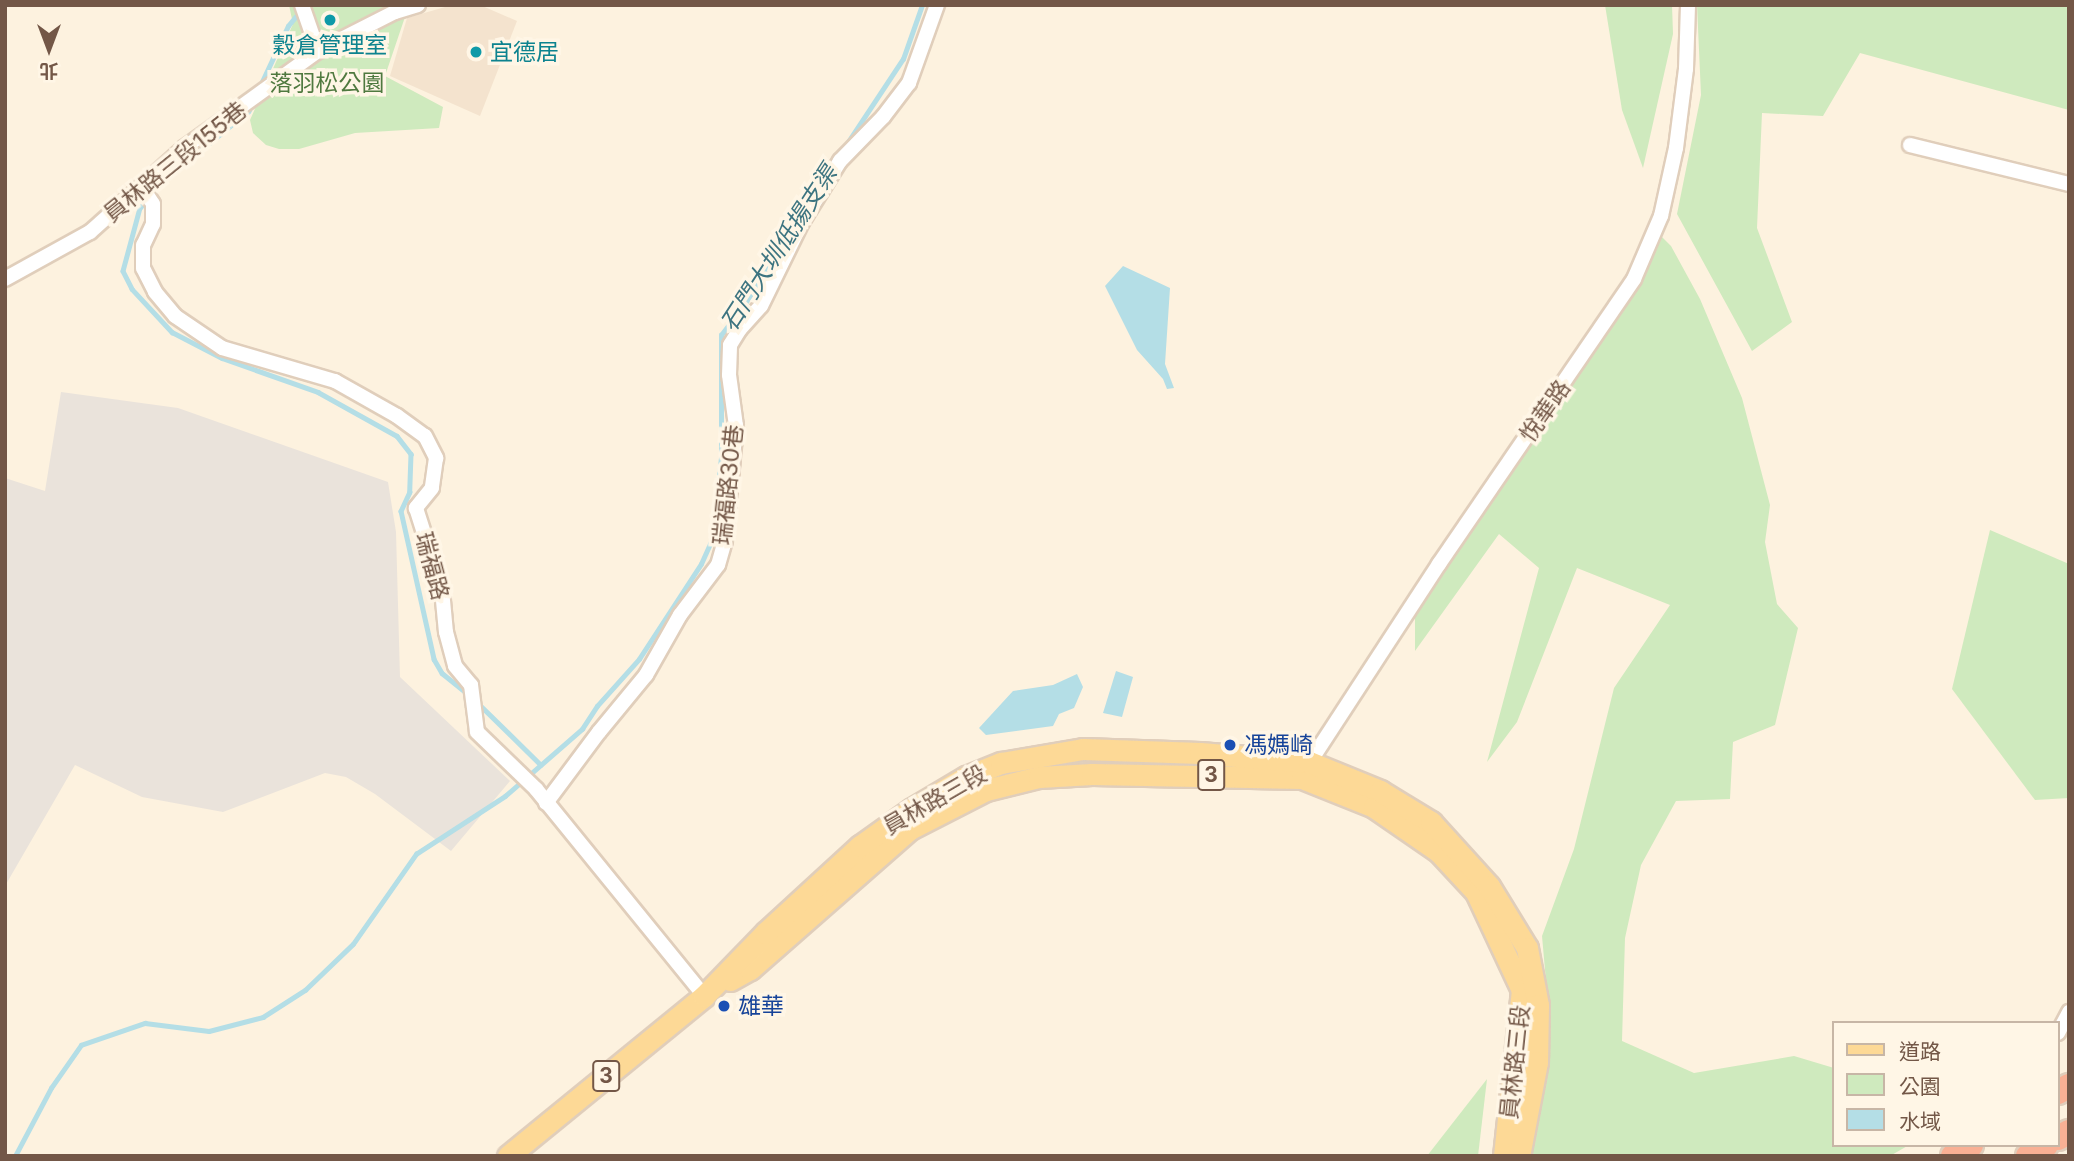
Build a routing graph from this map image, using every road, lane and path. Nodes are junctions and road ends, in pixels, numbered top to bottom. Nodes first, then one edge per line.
1 (418, 5) edge
2 (937, 5) edge
3 (1688, 5) edge
4 (304, 10) edge
5 (318, 51) junction
6 (1910, 145) dead end
7 (2069, 184) edge
8 (147, 194) junction
9 (5, 279) edge
10 (1305, 770) junction
11 (546, 803) junction
12 (704, 996) junction
13 (2069, 1012) edge
14 (2060, 1029) edge
15 (509, 1156) edge
16 (1504, 1156) edge
17 (1519, 1156) edge

1 - 5 street, 員林路三段155巷
2 - 11 street, 瑞福路30巷
3 - 10 street, 悅華路
4 - 5 street
5 - 8 street, 員林路三段155巷
6 - 7 street
8 - 9 street, 員林路三段155巷
8 - 11 street, 瑞福路
10 - 12 main road, 員林路三段 / 3
10 - 16 main road, 員林路三段 / 3
10 - 17 main road, 員林路三段 / 3
11 - 12 street, 瑞福路
12 - 15 main road, 員林路三段 / 3
13 - 14 street

